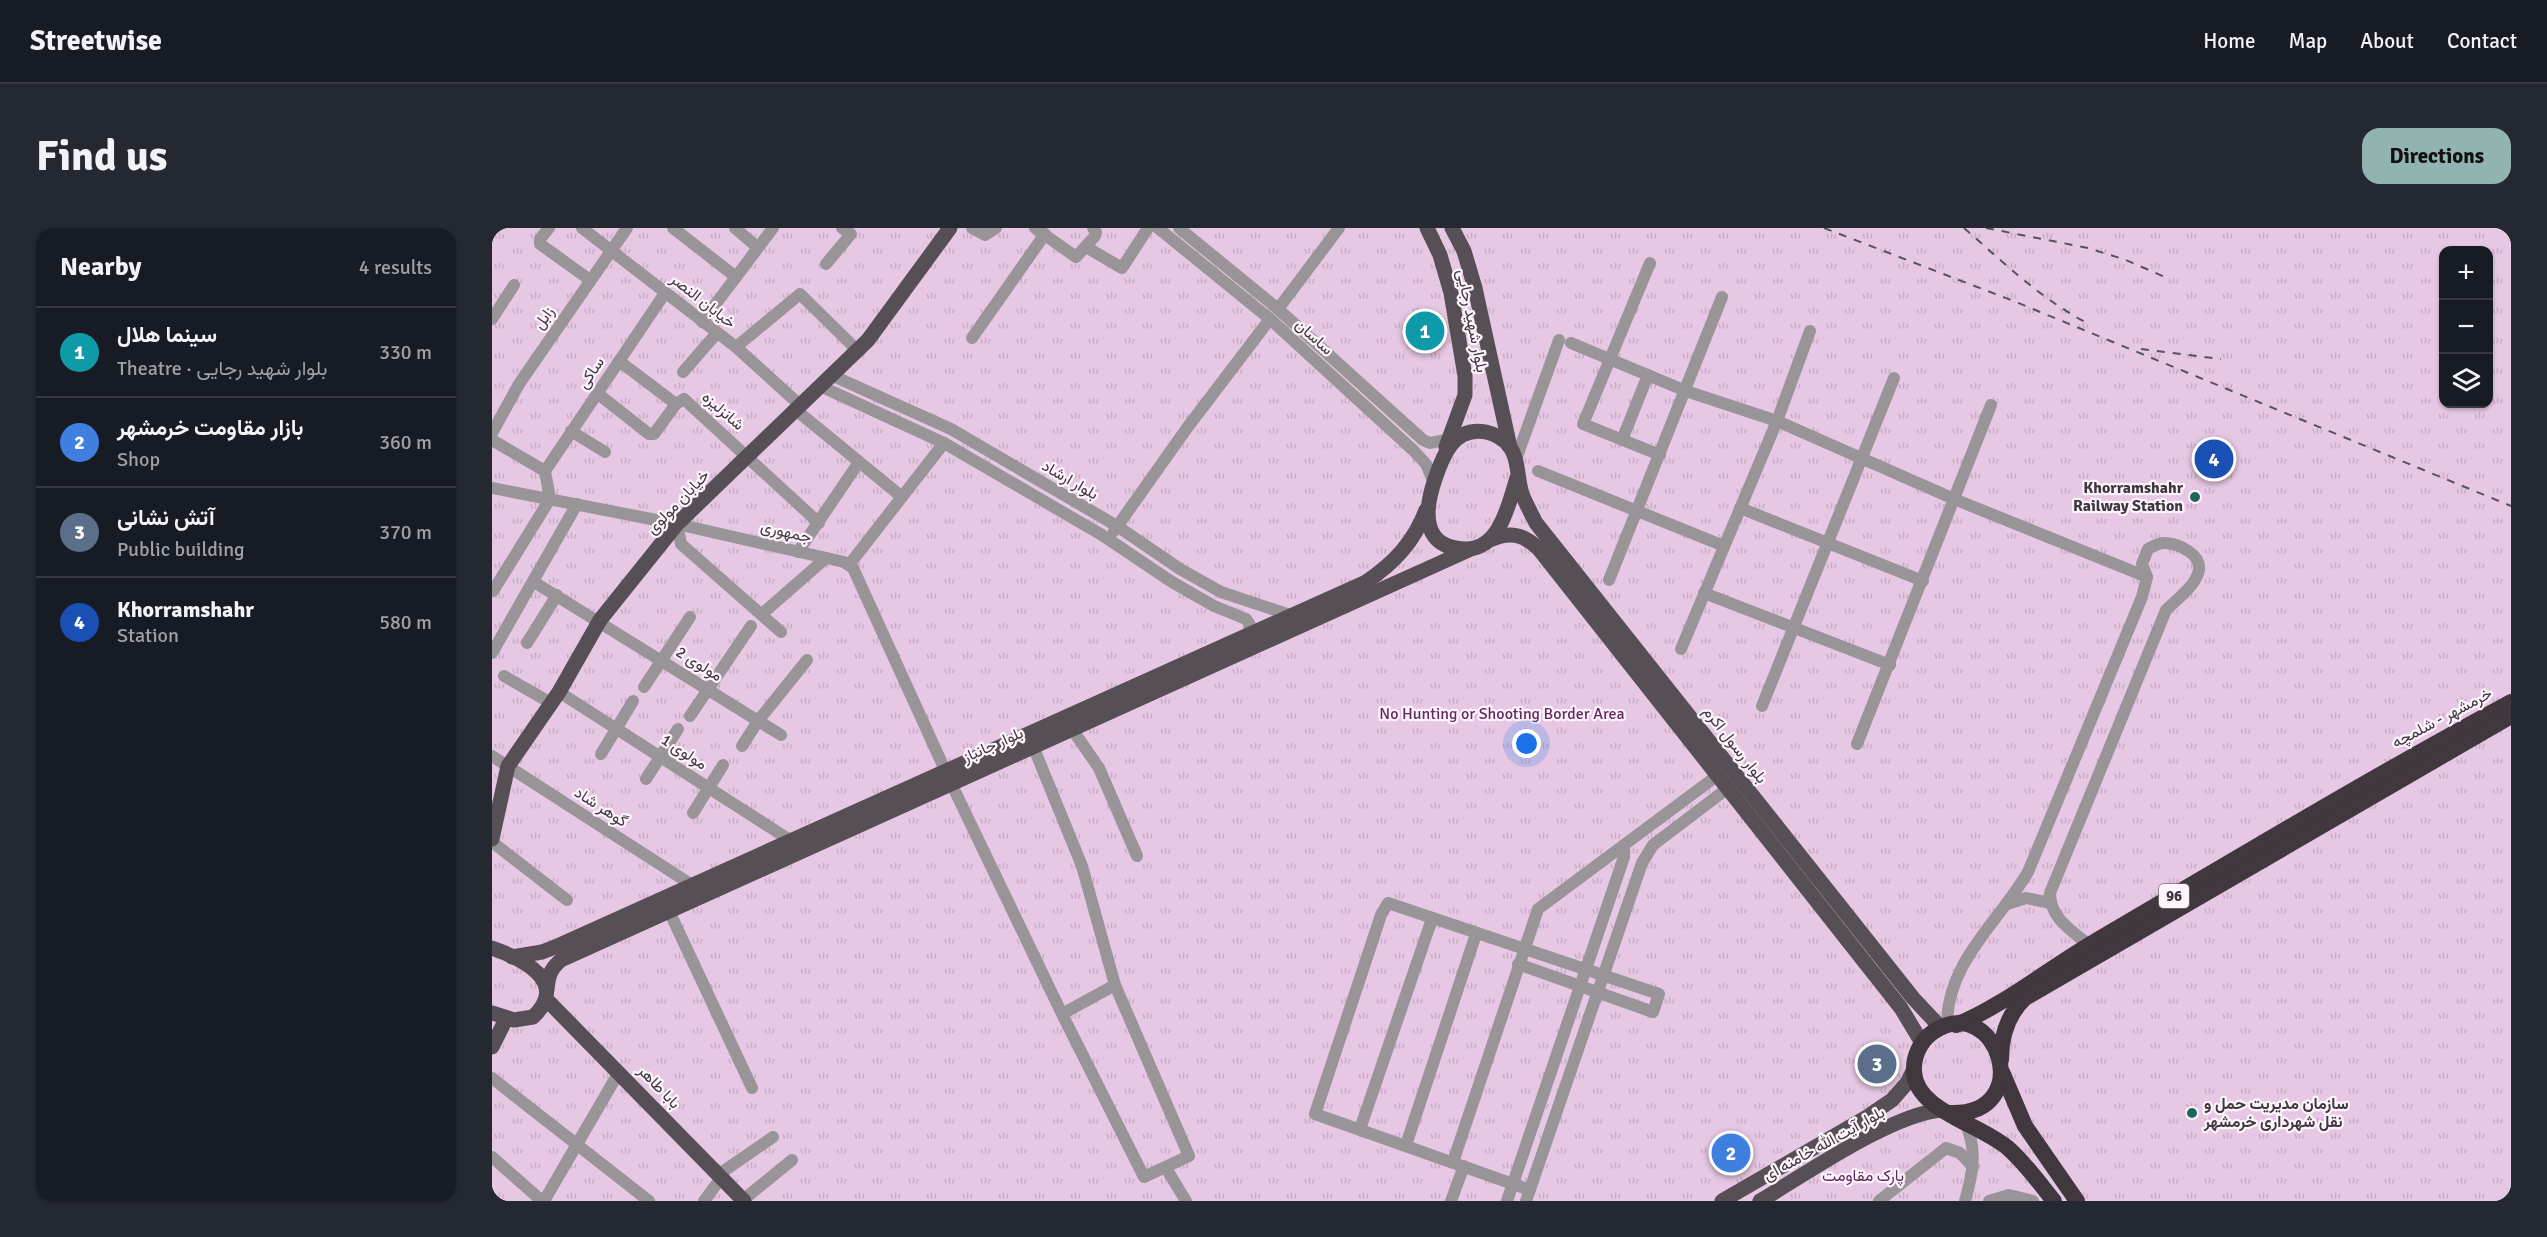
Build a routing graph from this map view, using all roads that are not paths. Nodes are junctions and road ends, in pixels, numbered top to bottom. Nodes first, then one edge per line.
1 (549, 228) edge
2 (582, 228) edge
3 (627, 228) edge
4 (673, 228) edge
5 (735, 228) edge
6 (773, 228) edge
7 (842, 228) edge
8 (950, 228) edge
9 (972, 228) edge
10 (996, 228) edge
11 (1093, 228) edge
12 (1148, 228) edge
13 (1158, 228) edge
14 (1179, 228) edge
15 (1339, 228) edge
16 (1427, 228) edge
17 (1452, 228) edge
18 (1040, 231) edge
19 (757, 247) junction
20 (1086, 247) junction
21 (612, 249) junction
22 (1650, 263) dead end
23 (826, 264) dead end
24 (736, 277) junction
25 (590, 280) junction
26 (514, 285) dead end
27 (665, 293) junction
28 (1722, 297) dead end
29 (1278, 309) junction
30 (492, 319) edge
31 (1270, 319) junction
32 (702, 322) junction
33 (1810, 331) dead end
34 (717, 333) junction
35 (972, 338) dead end
36 (736, 347) junction
37 (857, 350) junction
38 (1488, 354) junction
39 (1462, 359) junction
40 (1610, 359) junction
41 (619, 361) junction
42 (684, 372) dead end
43 (1648, 375) junction
44 (1894, 378) dead end
45 (826, 381) junction
46 (1686, 391) junction
47 (597, 393) junction
48 (676, 404) junction
49 (1992, 405) dead end
50 (798, 408) junction
51 (1777, 421) junction
52 (572, 431) junction
53 (492, 434) edge
54 (1449, 439) junction
55 (1622, 440) junction
56 (944, 442) junction
57 (1510, 447) junction
58 (605, 452) dead end
59 (1660, 455) junction
60 (748, 456) junction
61 (1442, 456) junction
62 (1863, 459) junction
63 (859, 462) junction
64 (1516, 468) junction
65 (544, 471) junction
66 (1538, 471) dead end
67 (1434, 483) junction
68 (493, 491) edge
69 (902, 497) junction
70 (550, 499) junction
71 (1954, 499) junction
72 (577, 504) junction
73 (1740, 508) junction
74 (1426, 510) junction
75 (1637, 513) junction
76 (819, 522) junction
77 (677, 524) junction
78 (1117, 526) junction
79 (1110, 540) junction
80 (1488, 542) junction
81 (1828, 543) junction
82 (1724, 546) junction
83 (1471, 549) junction
84 (798, 552) junction
85 (826, 558) junction
86 (849, 565) junction
87 (2147, 578) junction
88 (1609, 580) dead end
89 (1923, 580) junction
90 (534, 582) junction
91 (493, 591) edge
92 (1704, 593) junction
93 (556, 595) junction
94 (763, 613) junction
95 (1290, 615) junction
96 (690, 617) dead end
97 (600, 620) junction
98 (751, 626) dead end
99 (1794, 628) junction
100 (781, 632) dead end
101 (1250, 634) junction
102 (527, 643) dead end
103 (1681, 650) dead end
104 (492, 653) edge
105 (662, 660) junction
106 (807, 660) dead end
107 (1890, 665) junction
108 (504, 676) dead end
109 (644, 687) dead end
110 (708, 689) junction
111 (555, 698) junction
112 (633, 701) dead end
113 (2511, 702) edge
114 (1762, 706) dead end
115 (690, 716) dead end
116 (2511, 716) edge
117 (758, 721) junction
118 (616, 729) junction
119 (678, 729) dead end
120 (1072, 729) junction
121 (781, 735) dead end
122 (1857, 744) dead end
123 (742, 746) dead end
124 (1033, 746) junction
125 (601, 754) dead end
126 (1711, 755) junction
127 (492, 756) edge
128 (660, 757) junction
129 (723, 765) dead end
130 (508, 766) junction
131 (1718, 775) junction
132 (948, 776) junction
133 (646, 779) dead end
134 (708, 788) junction
135 (1728, 788) junction
136 (1692, 794) junction
137 (1702, 808) junction
138 (693, 813) dead end
139 (790, 840) junction
140 (492, 841) edge
141 (1624, 851) junction
142 (1137, 856) dead end
143 (1642, 863) junction
144 (692, 885) junction
145 (567, 900) dead end
146 (2007, 903) junction
147 (2050, 903) junction
148 (669, 911) junction
149 (1432, 919) junction
150 (1476, 934) junction
151 (2088, 945) junction
152 (492, 948) edge
153 (1523, 950) junction
154 (512, 957) junction
155 (1518, 964) junction
156 (1586, 969) junction
157 (1602, 975) junction
158 (1115, 985) junction
159 (1580, 987) junction
160 (1596, 992) junction
161 (547, 995) junction
162 (1062, 1014) junction
163 (499, 1016) edge
164 (1948, 1026) junction
165 (1922, 1043) junction
166 (492, 1047) edge
167 (2001, 1066) junction
168 (1913, 1071) junction
169 (619, 1072) junction
170 (492, 1078) edge
171 (752, 1088) dead end
172 (1545, 1089) junction
173 (1562, 1095) junction
174 (1951, 1114) junction
175 (1360, 1129) junction
176 (772, 1137) dead end
177 (577, 1144) junction
178 (1406, 1145) junction
179 (492, 1157) edge
180 (792, 1160) dead end
181 (1458, 1164) junction
182 (1973, 1167) junction
183 (1169, 1173) dead end
184 (720, 1176) junction
185 (1513, 1184) junction
186 (1528, 1195) edge
187 (543, 1201) edge
188 (649, 1201) edge
189 (704, 1201) edge
190 (744, 1201) edge
191 (1186, 1201) edge
192 (1451, 1201) edge
193 (1507, 1201) edge
194 (1722, 1201) edge
195 (1760, 1201) edge
196 (1879, 1201) edge
197 (1965, 1201) edge
198 (1989, 1201) edge
199 (2033, 1201) edge
200 (2054, 1201) edge
201 (2077, 1201) edge

1 - 25 street
2 - 21 street, خیابان النصر
3 - 21 street, زابل
4 - 24 street
5 - 19 street
6 - 19 street
7 - 23 street
8 - 37 main road, خیابان مولوی
9 - 10 street
11 - 20 street
12 - 20 street
13 - 31 street, ساسان
14 - 29 street, ساسان
15 - 29 street
16 - 39 main road, بلوار شهید رجایی
17 - 38 main road, بلوار شهید رجایی
18 - 20 street
18 - 35 street
19 - 24 street
21 - 25 street, زابل
21 - 27 street, خیابان النصر
22 - 40 street
24 - 32 street
25 - 53 street, زابل
26 - 30 street
27 - 32 street, خیابان النصر
27 - 41 street, ساکی
28 - 46 street
29 - 54 street, ساسان
31 - 67 street, ساسان
31 - 78 street
32 - 34 street, خیابان النصر
33 - 51 street
34 - 36 street, خیابان النصر
34 - 42 street
36 - 37 street
36 - 50 street, خیابان النصر
37 - 45 main road, خیابان مولوی
38 - 39 main road
38 - 57 main road, بلوار شهید رجایی
39 - 54 main road, بلوار شهید رجایی
40 - 43 street
40 - 55 street
40 - 64 street
41 - 47 street, ساکی
41 - 48 street
43 - 46 street
43 - 55 street
44 - 62 street
45 - 50 main road, خیابان مولوی
45 - 56 street, بلوار ارشاد
45 - 78 street, بلوار ارشاد
46 - 51 street
46 - 59 street
47 - 48 street, شانزلیزه
47 - 52 street, ساکی
48 - 60 street, شانزلیزه
49 - 71 street
50 - 60 main road, خیابان مولوی
50 - 63 street, خیابان النصر
51 - 62 street
51 - 73 street
52 - 58 street
52 - 65 street, ساکی
53 - 65 street
54 - 61 main road, بلوار شهید رجایی
55 - 59 street
56 - 69 street
56 - 79 street, بلوار ارشاد
57 - 61 main road
57 - 64 main road
59 - 75 street
60 - 76 street
60 - 77 main road, خیابان مولوی
61 - 67 main road
62 - 71 street
62 - 81 street
63 - 69 street, خیابان النصر
63 - 76 street
64 - 80 main road
64 - 126 main road, بلوار رسول اکرم
65 - 70 street
66 - 75 street
67 - 74 main road
68 - 70 street, جمهوری
69 - 86 street
70 - 72 street, جمهوری
70 - 91 street
71 - 87 street
71 - 89 street
72 - 77 street, جمهوری
72 - 90 street
73 - 81 street
73 - 82 street
74 - 83 main road
74 - 95 main road, بلوار جانباز
75 - 82 street
75 - 88 street
76 - 84 street
77 - 84 street, جمهوری
77 - 94 street
77 - 97 main road, خیابان مولوی
78 - 79 street
78 - 95 street, بلوار ارشاد
79 - 101 street, بلوار ارشاد
80 - 83 main road
80 - 126 main road, بلوار رسول اکرم
81 - 89 street
81 - 99 street
82 - 92 street
83 - 120 main road, بلوار جانباز
84 - 85 street, جمهوری
85 - 86 street, جمهوری
85 - 94 street
86 - 132 street
87 - 146 street
87 - 147 street
89 - 107 street
90 - 93 street, مولوی 2
90 - 104 street
92 - 99 street
92 - 103 street
93 - 97 street, مولوی 2
93 - 102 street
94 - 100 street
95 - 101 main road, بلوار جانباز
96 - 105 street
97 - 105 street, مولوی 2
97 - 111 main road, خیابان مولوی
98 - 110 street
99 - 107 street
99 - 114 street
101 - 132 main road, بلوار جانباز
105 - 109 street
105 - 110 street, مولوی 2
106 - 117 street
107 - 122 street
108 - 111 street, مولوی 1
110 - 115 street
110 - 117 street, مولوی 2
111 - 118 street, مولوی 1
111 - 130 main road, خیابان مولوی
112 - 118 street
113 - 151 highway, خرمشهر - شلمچه / 96
116 - 167 highway, خرمشهر - شلمچه / 96
117 - 121 street, مولوی 2
117 - 123 street
118 - 125 street
118 - 128 street, مولوی 1
119 - 128 street
120 - 124 main road, بلوار جانباز
120 - 142 street
124 - 132 main road, بلوار جانباز
124 - 158 street
126 - 131 main road, بلوار رسول اکرم
126 - 164 main road, بلوار رسول اکرم
127 - 130 street, گوهر شاد
128 - 133 street
128 - 134 street, مولوی 1
129 - 134 street
130 - 140 main road, خیابان مولوی
130 - 144 street, گوهر شاد
131 - 135 main road, بلوار رسول اکرم
131 - 136 street
132 - 139 main road, بلوار جانباز
132 - 148 main road, بلوار جانباز
132 - 162 street
134 - 138 street
134 - 139 street, مولوی 1
135 - 137 street
135 - 165 main road, بلوار رسول اکرم
136 - 137 street
136 - 141 street
137 - 143 street
139 - 144 main road, بلوار جانباز
140 - 145 street
141 - 143 street
141 - 153 street
141 - 156 street
143 - 157 street
144 - 154 main road, بلوار جانباز
146 - 147 street
146 - 164 street
147 - 151 street
148 - 161 main road, بلوار جانباز
148 - 171 street
149 - 150 street
149 - 175 street
149 - 175 street
150 - 153 street
150 - 178 street
151 - 164 highway, 96
152 - 154 main road, بابا طاهر
153 - 155 street
153 - 156 street
154 - 161 main road, بابا طاهر
155 - 159 street
155 - 181 street
156 - 157 street
156 - 159 street
157 - 160 street
157 - 160 street
158 - 162 street
158 - 162 street
159 - 160 street
159 - 172 street
160 - 173 street
161 - 163 main road
161 - 169 main road, بابا طاهر
163 - 166 main road
164 - 165 highway, 96
164 - 167 highway
165 - 168 highway
167 - 174 highway, 96
167 - 201 highway
168 - 174 highway
168 - 194 main road, بلوار آیت الله خامنه ای
169 - 177 street
169 - 184 main road, بابا طاهر
170 - 177 street
172 - 173 street
172 - 185 street
173 - 186 street
174 - 182 street
174 - 195 main road, بلوار آیت الله خامنه ای
174 - 200 highway
175 - 178 street
176 - 184 street
177 - 187 street
177 - 188 street
178 - 181 street
179 - 187 street
180 - 190 street
181 - 185 street
181 - 192 street
182 - 196 street
182 - 197 street
183 - 191 street
184 - 189 street
184 - 190 main road, بابا طاهر
185 - 186 street
185 - 193 street
198 - 199 street

